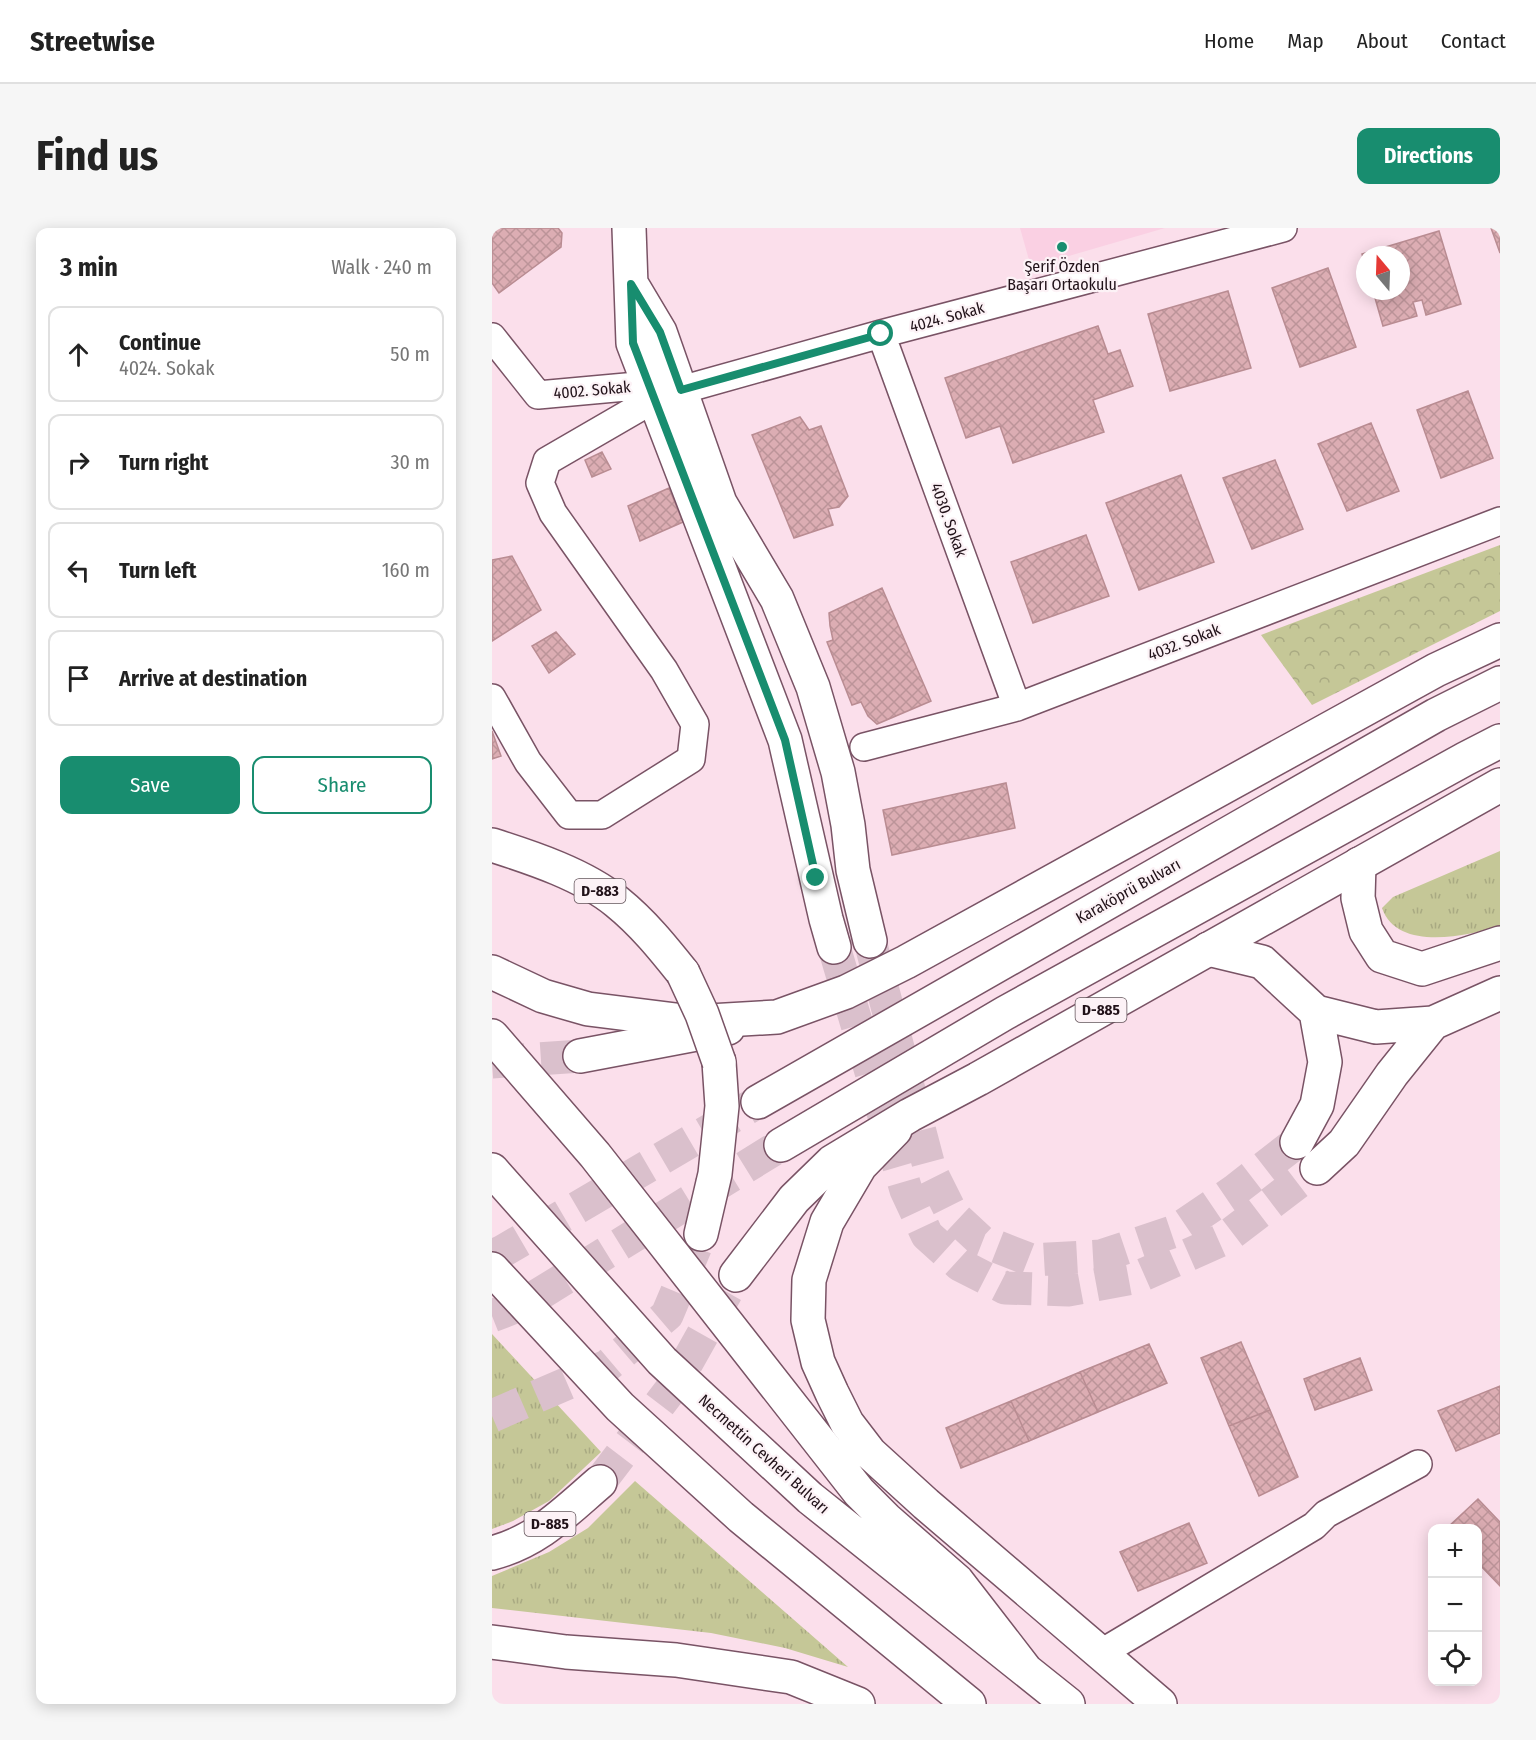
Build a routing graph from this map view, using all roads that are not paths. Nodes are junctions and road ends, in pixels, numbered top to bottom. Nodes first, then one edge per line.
1 (629, 228) edge
2 (1283, 228) edge
3 (881, 334) junction
4 (492, 338) edge
5 (661, 391) junction
6 (1500, 521) edge
7 (1500, 640) edge
8 (1500, 683) edge
9 (492, 698) edge
10 (1017, 707) junction
11 (1500, 741) edge
12 (864, 747) dead end
13 (1500, 785) edge
14 (492, 844) edge
15 (1359, 864) junction
16 (870, 941) tunnel mouth
17 (1500, 943) edge
18 (834, 947) tunnel mouth
19 (1208, 949) junction
20 (492, 972) edge
21 (1500, 993) edge
22 (1317, 1012) junction
23 (777, 1017) junction
24 (1433, 1023) junction
25 (492, 1036) edge
26 (580, 1056) tunnel mouth
27 (758, 1102) tunnel mouth
28 (910, 1115) junction
29 (1297, 1142) tunnel mouth
30 (781, 1145) tunnel mouth
31 (1317, 1168) tunnel mouth
32 (492, 1170) edge
33 (701, 1234) tunnel mouth
34 (492, 1269) edge
35 (736, 1275) tunnel mouth
36 (1418, 1464) dead end
37 (600, 1482) tunnel mouth
38 (492, 1553) edge
39 (492, 1642) edge
40 (1108, 1660) junction
41 (1024, 1669) junction
42 (858, 1704) edge
43 (969, 1704) edge
44 (1068, 1704) edge
45 (1160, 1704) edge

1 - 5 main road
2 - 3 street, 4024. Sokak
3 - 5 street, 4024. Sokak
3 - 10 street, 4030. Sokak
4 - 5 street, 4002. Sokak
5 - 9 street
5 - 16 main road
5 - 18 main road
6 - 10 street, 4032. Sokak
7 - 23 main road
8 - 27 main road, Karaköprü Bulvarı
10 - 12 street, 4032. Sokak
11 - 30 main road
13 - 15 main road, D-885
14 - 33 main road, D-883, bridge
15 - 17 main road
15 - 19 main road, D-885
19 - 22 main road
19 - 28 main road, D-885
20 - 23 main road
21 - 24 main road
22 - 24 main road
22 - 29 main road
23 - 26 main road
24 - 31 main road
25 - 41 main road
28 - 35 main road, D-885
28 - 40 main road
32 - 41 main road, Necmettin Cevheri Bulvarı
34 - 43 main road
36 - 40 street
37 - 38 main road, D-885
39 - 42 main road
40 - 45 main road
41 - 44 main road, Necmettin Cevheri Bulvarı

